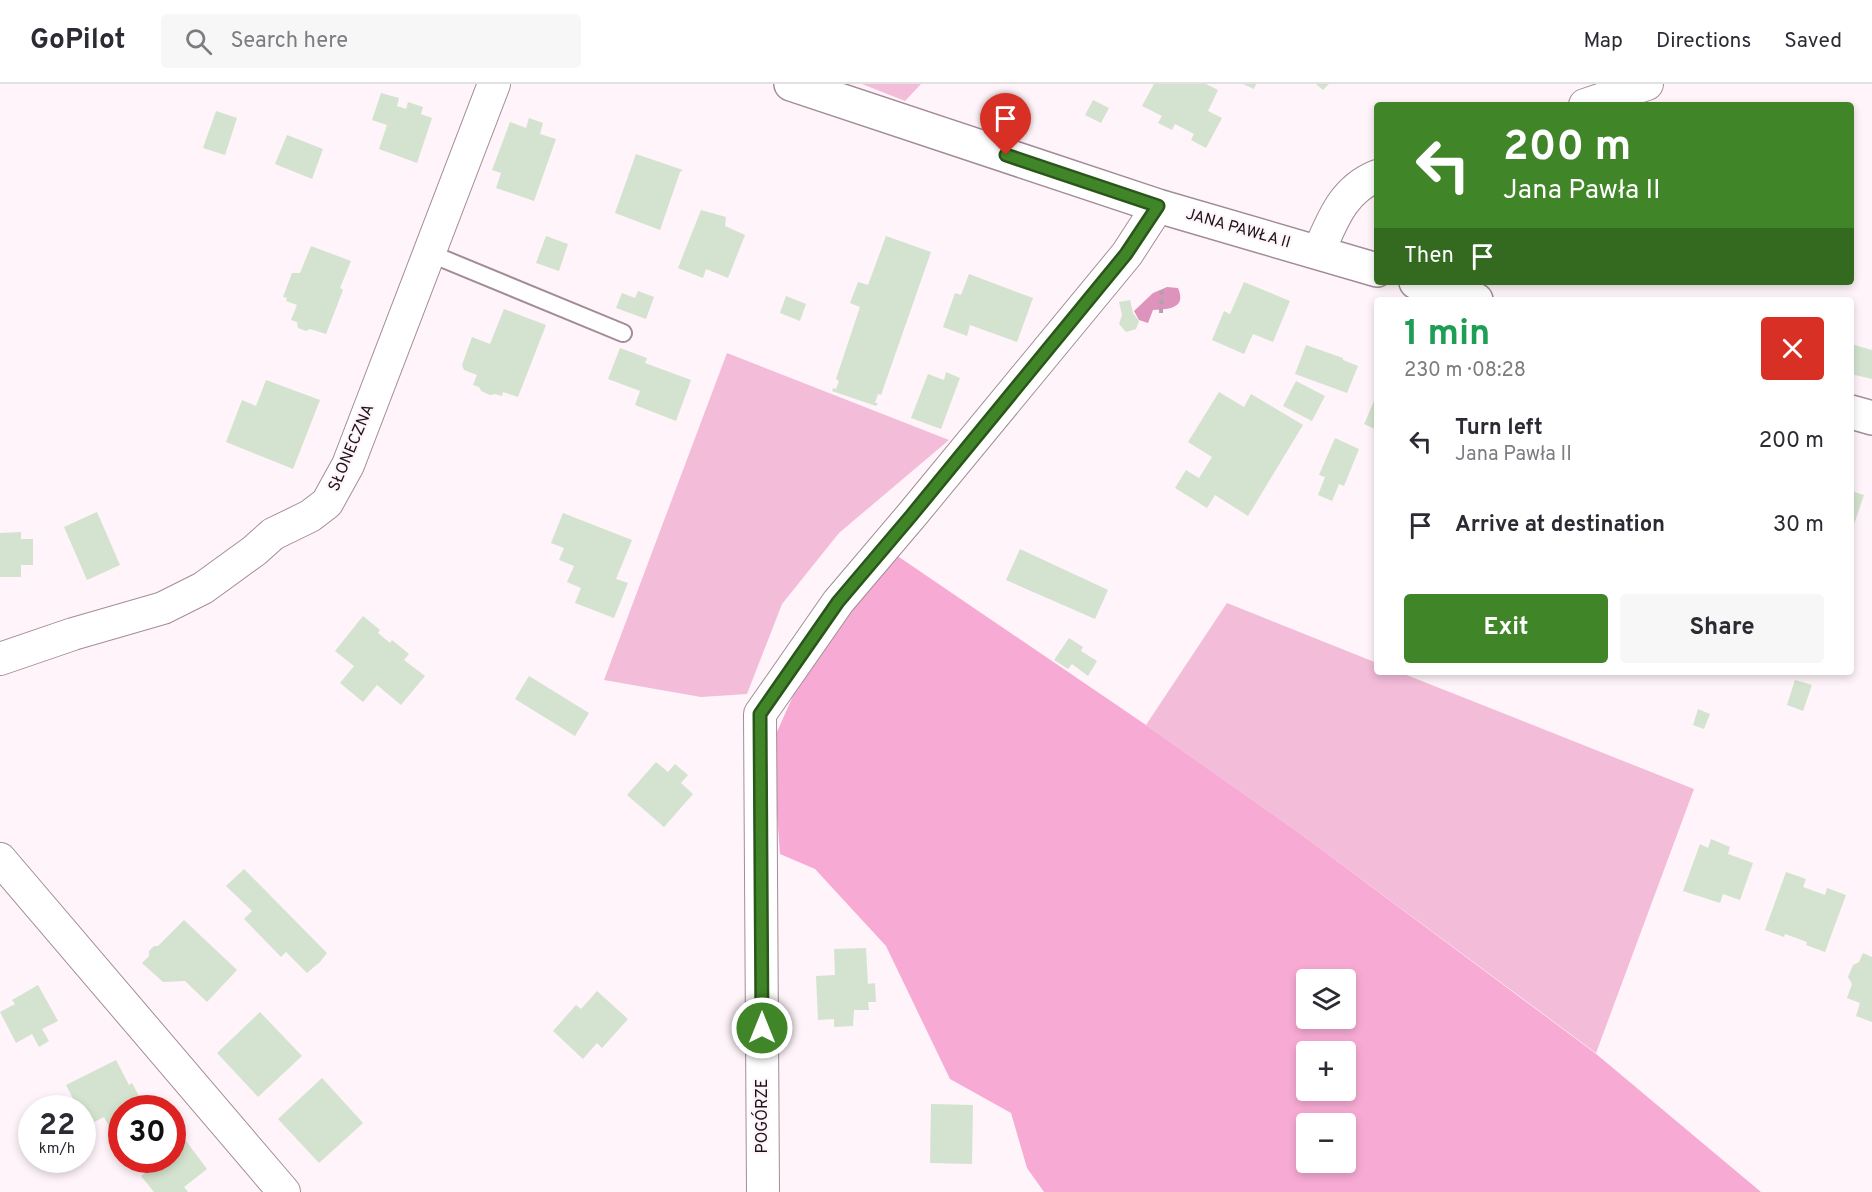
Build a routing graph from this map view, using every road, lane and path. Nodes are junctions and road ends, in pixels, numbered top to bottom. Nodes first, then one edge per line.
1 (494, 84) edge
2 (791, 84) edge
3 (1647, 84) edge
4 (1594, 102) edge
5 (1374, 178) edge
6 (1158, 206) junction
7 (429, 253) junction
8 (1317, 253) junction
9 (1374, 269) edge
10 (1426, 285) edge
11 (1162, 287) dead end
12 (1466, 297) edge
13 (1161, 313) dead end
14 (623, 333) dead end
15 (1854, 413) edge
16 (1872, 418) edge
17 (0, 658) edge
18 (0, 859) edge
19 (284, 1192) edge
20 (763, 1192) edge

1 - 7 street, SŁONECZNA
2 - 6 street, JANA PAWŁA II
3 - 4 street
5 - 8 street
6 - 8 street, JANA PAWŁA II
6 - 20 street, POGÓRZE
7 - 14 lane
7 - 17 street, SŁONECZNA
8 - 9 street, JANA PAWŁA II
10 - 12 street
11 - 13 path
15 - 16 street
18 - 19 street

